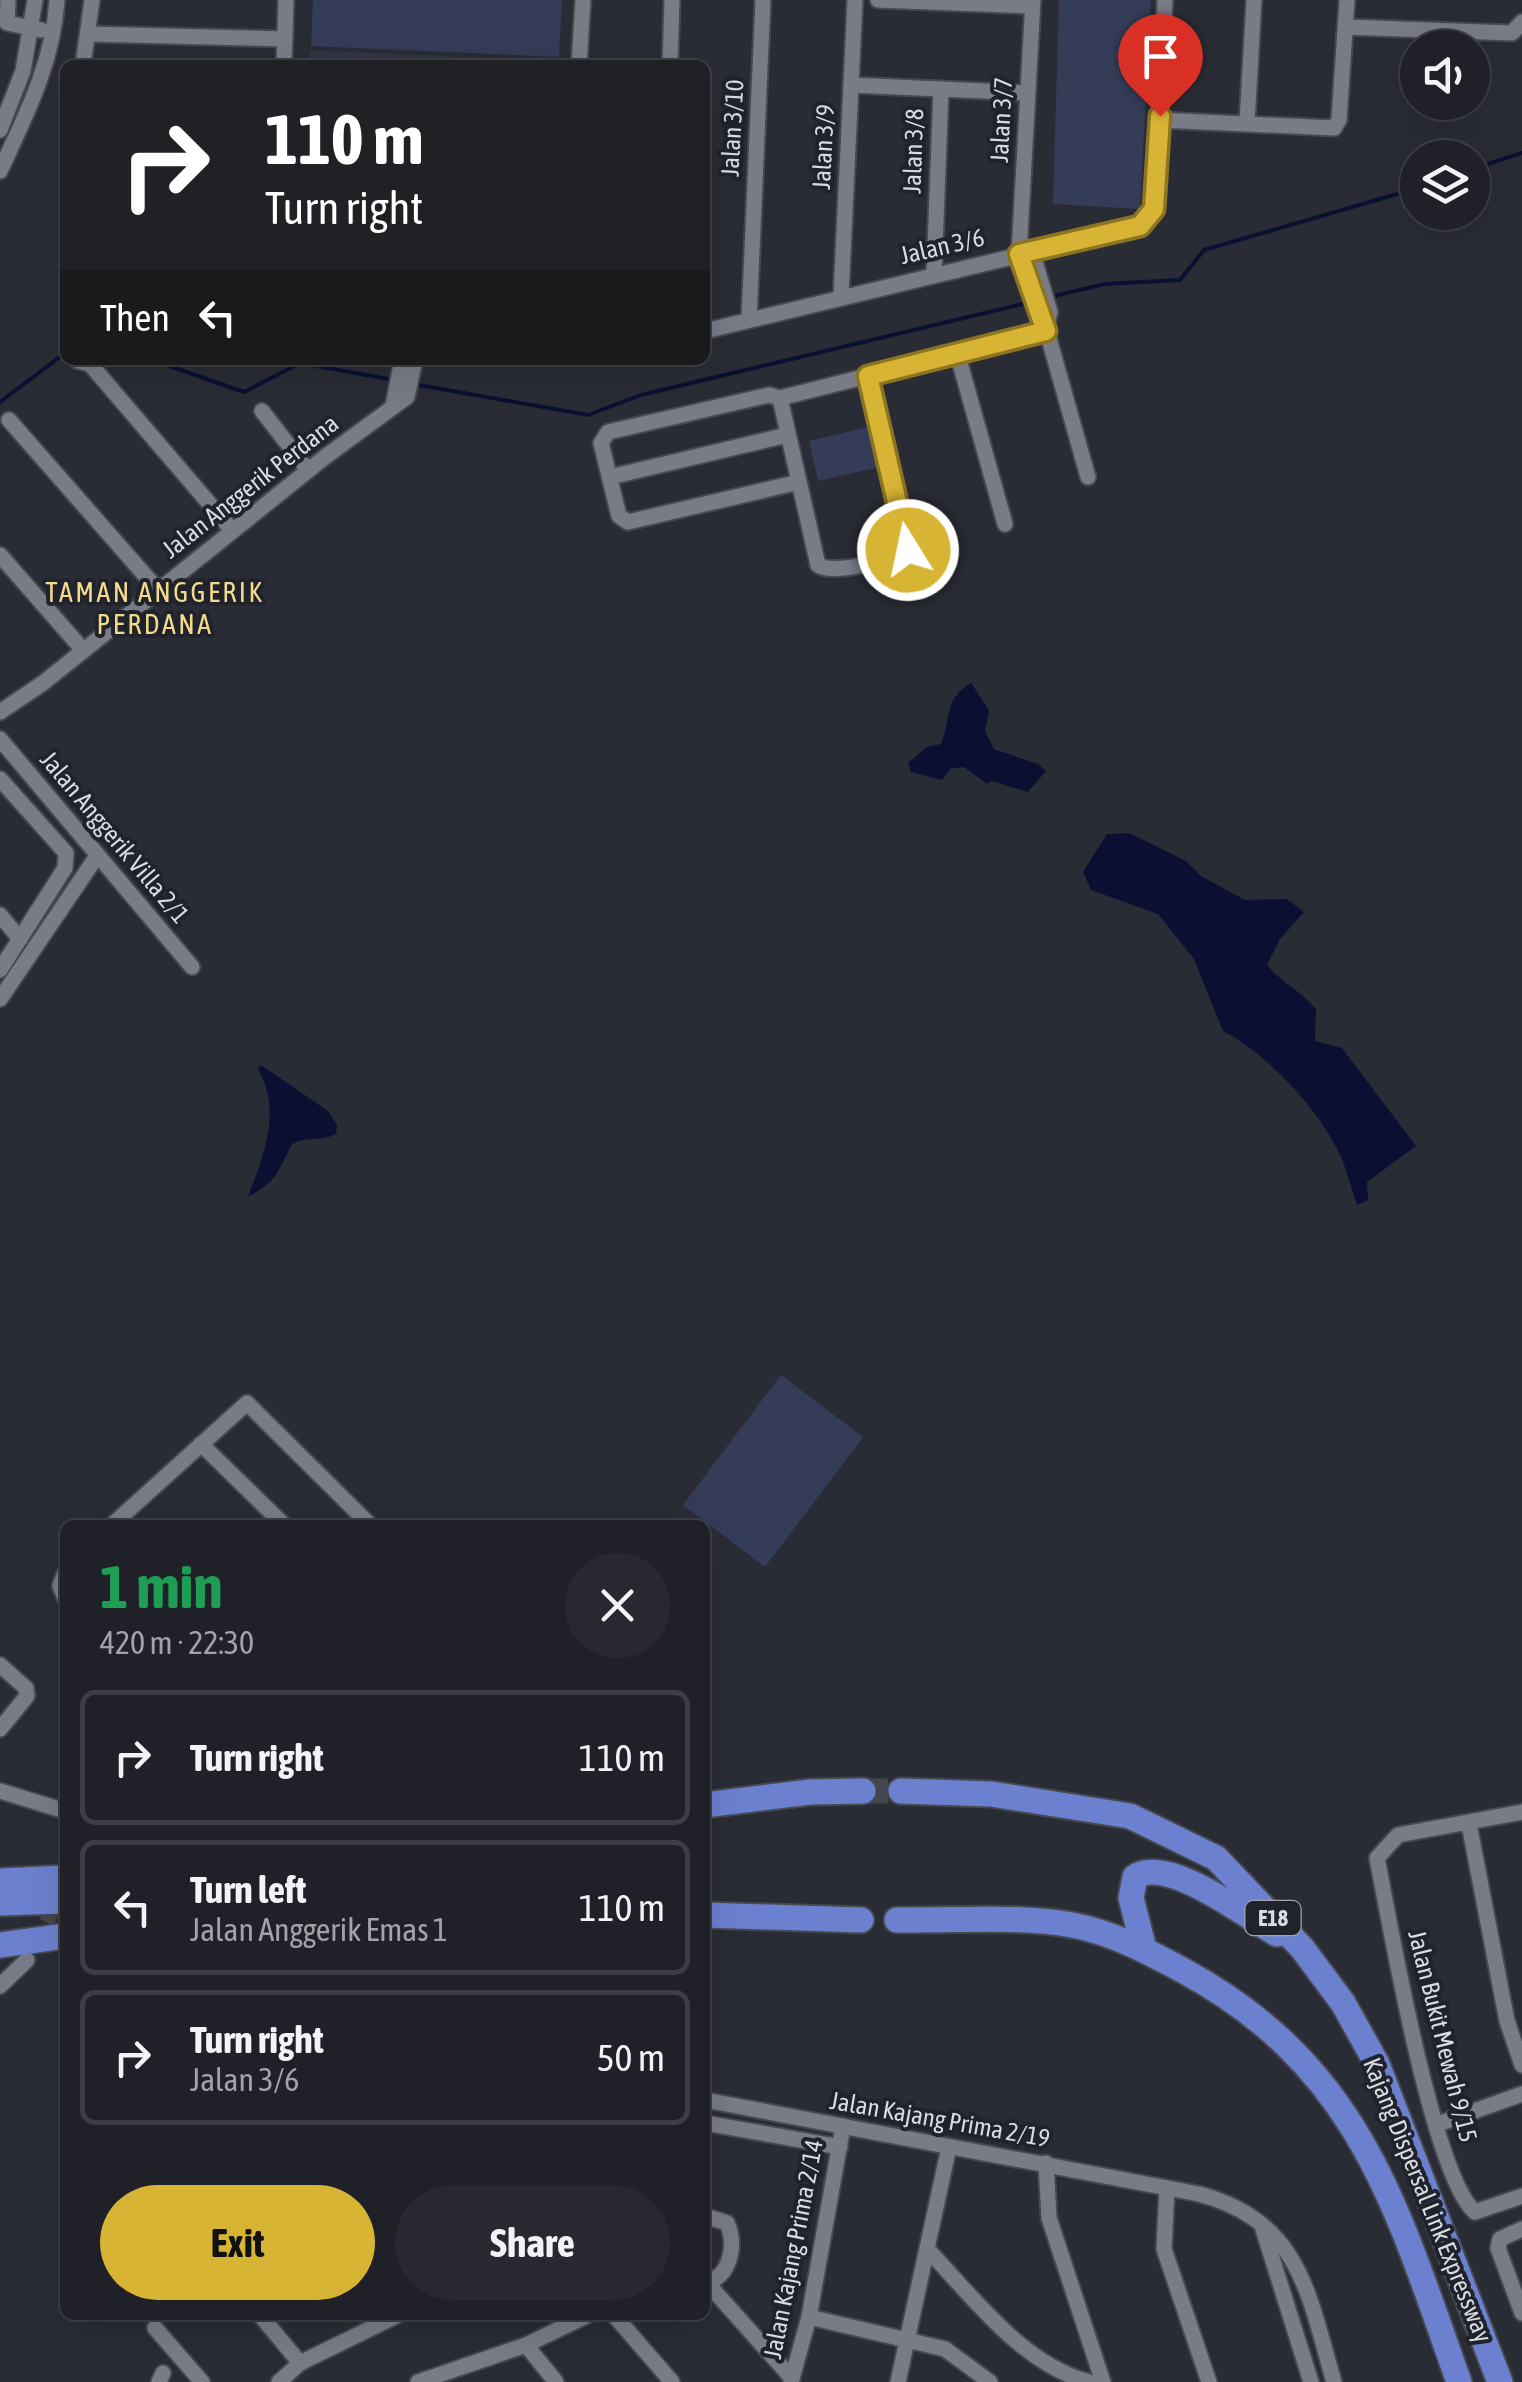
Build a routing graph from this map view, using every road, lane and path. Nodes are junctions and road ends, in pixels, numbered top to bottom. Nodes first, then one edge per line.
1 (8, 0) edge
2 (35, 0) edge
3 (57, 0) edge
4 (92, 0) edge
5 (286, 0) edge
6 (583, 0) edge
7 (672, 0) edge
8 (763, 0) edge
9 (855, 0) edge
10 (878, 0) edge
11 (1165, 0) edge
12 (1254, 0) edge
13 (1347, 0) edge
14 (943, 1) edge
15 (1033, 3) edge
16 (1522, 22) edge
17 (1346, 27) junction
18 (31, 28) junction
19 (55, 32) junction
20 (90, 34) junction
21 (285, 39) junction
22 (84, 60) edge
23 (284, 60) edge
24 (579, 60) edge
25 (670, 60) edge
26 (851, 84) junction
27 (941, 89) junction
28 (1027, 92) junction
29 (1160, 120) junction
30 (1247, 122) junction
31 (0, 130) edge
32 (0, 172) edge
33 (1026, 256) junction
34 (934, 274) junction
35 (841, 296) junction
36 (749, 319) junction
37 (1045, 322) junction
38 (710, 330) edge
39 (958, 356) junction
40 (91, 365) edge
41 (401, 365) edge
42 (413, 365) edge
43 (868, 376) junction
44 (780, 398) junction
45 (398, 399) junction
46 (262, 411) dead end
47 (9, 420) dead end
48 (787, 435) junction
49 (308, 470) junction
50 (610, 476) junction
51 (1088, 477) dead end
52 (799, 482) junction
53 (1005, 524) dead end
54 (232, 530) junction
55 (0, 555) edge
56 (158, 590) junction
57 (83, 650) junction
58 (2, 708) edge
59 (0, 739) edge
60 (0, 779) edge
61 (97, 856) junction
62 (0, 915) edge
63 (20, 939) junction
64 (192, 967) dead end
65 (0, 970) edge
66 (0, 999) edge
67 (200, 1444) junction
68 (125, 1520) edge
69 (279, 1520) edge
70 (365, 1520) edge
71 (0, 1665) edge
72 (0, 1729) edge
73 (0, 1790) edge
74 (863, 1791) tunnel mouth
75 (901, 1791) tunnel mouth
76 (710, 1804) edge
77 (60, 1809) edge
78 (1522, 1812) edge
79 (1469, 1824) junction
80 (0, 1867) edge
81 (60, 1869) edge
82 (60, 1878) edge
83 (0, 1881) edge
84 (60, 1902) edge
85 (0, 1903) edge
86 (710, 1915) edge
87 (861, 1920) dead end
88 (896, 1920) dead end
89 (60, 1937) edge
90 (0, 1945) edge
91 (1302, 1948) junction
92 (1144, 1949) junction
93 (27, 1960) tunnel mouth
94 (0, 1986) edge
95 (1522, 2065) edge
96 (1522, 2094) edge
97 (710, 2101) edge
98 (710, 2124) edge
99 (1438, 2124) junction
100 (843, 2126) junction
101 (949, 2147) junction
102 (840, 2148) junction
103 (1046, 2163) junction
104 (1167, 2188) junction
105 (1522, 2196) edge
106 (710, 2218) edge
107 (1261, 2222) junction
108 (1522, 2229) edge
109 (928, 2250) junction
110 (710, 2281) edge
111 (710, 2288) edge
112 (1522, 2313) edge
113 (809, 2317) junction
114 (264, 2320) edge
115 (381, 2320) edge
116 (578, 2320) edge
117 (618, 2320) edge
118 (154, 2328) dead end
119 (907, 2341) junction
120 (526, 2345) junction
121 (300, 2363) junction
122 (428, 2380) edge
123 (792, 2380) edge
124 (202, 2382) edge
125 (278, 2382) edge
126 (556, 2382) edge
127 (672, 2382) edge
128 (898, 2382) edge
129 (990, 2382) edge
130 (1089, 2382) edge
131 (1103, 2382) edge
132 (1209, 2382) edge
133 (1312, 2382) edge
134 (1334, 2382) edge
135 (1460, 2382) edge
136 (1500, 2382) edge

1 - 18 street
2 - 18 street
3 - 19 street
4 - 20 street
5 - 21 street
6 - 24 street
7 - 25 street
8 - 36 street, Jalan 3/10
9 - 26 street, Jalan 3/9
10 - 14 street
11 - 29 street, Jalan 3/6
12 - 30 street
13 - 17 street
14 - 15 street
15 - 28 street, Jalan 3/7
16 - 17 street
17 - 30 street
18 - 19 street
18 - 31 street
19 - 32 street
20 - 21 street
20 - 22 street
21 - 23 street
26 - 27 street
26 - 35 street, Jalan 3/9
27 - 28 street
27 - 34 street, Jalan 3/8
28 - 33 street, Jalan 3/7
29 - 30 street
29 - 33 street, Jalan 3/6
33 - 34 street, Jalan 3/6
33 - 37 street
34 - 35 street, Jalan 3/6
35 - 36 street, Jalan 3/6
36 - 38 street, Jalan 3/6
37 - 39 street
37 - 51 street
39 - 43 street
39 - 53 street
40 - 54 street
41 - 45 street
42 - 45 street
43 - 44 street
43 - 52 street
44 - 48 street
44 - 50 street
45 - 49 street, Jalan Anggerik Perdana
46 - 49 street
47 - 56 street
48 - 50 street
48 - 52 street
49 - 54 street, Jalan Anggerik Perdana
50 - 52 street
54 - 56 street, Jalan Anggerik Perdana
55 - 57 street
56 - 57 street, Jalan Anggerik Perdana
57 - 58 street, Jalan Anggerik Perdana
59 - 61 street, Jalan Anggerik Villa 2/1
60 - 63 street
61 - 64 street, Jalan Anggerik Villa 2/1
61 - 66 street
62 - 63 street
63 - 65 street
67 - 68 street
67 - 69 street
67 - 70 street
71 - 72 street
73 - 77 street
74 - 76 highway
75 - 91 highway, Kajang Dispersal Link Expressway / E18
78 - 79 street
79 - 95 street
79 - 99 street, Jalan Bukit Mewah 9/15
80 - 81 highway
82 - 83 highway
84 - 85 highway
86 - 87 highway
88 - 92 highway, Kajang Dispersal Link Expressway
89 - 90 highway
91 - 92 highway
91 - 136 highway, Kajang Dispersal Link Expressway / E18
92 - 135 highway, Kajang Dispersal Link Expressway
93 - 94 street
96 - 99 street
97 - 100 street, Jalan Kajang Prima 2/19
98 - 102 street
99 - 105 street, Jalan Bukit Mewah 9/15
100 - 101 street, Jalan Kajang Prima 2/19
100 - 102 street, Jalan Kajang Prima 2/14
101 - 103 street, Jalan Kajang Prima 2/19
101 - 109 street
102 - 113 street, Jalan Kajang Prima 2/14
103 - 104 street, Jalan Kajang Prima 2/19
103 - 131 street
104 - 107 street, Jalan Kajang Prima 2/19
104 - 132 street
106 - 110 street
107 - 133 street
107 - 134 street
108 - 112 street
109 - 119 street
109 - 130 street
111 - 123 street
113 - 119 street
113 - 123 street, Jalan Kajang Prima 2/14
114 - 121 street
115 - 121 street
116 - 120 street
117 - 127 street
118 - 124 street
119 - 128 street
119 - 129 street
120 - 122 street
120 - 126 street
121 - 125 street

